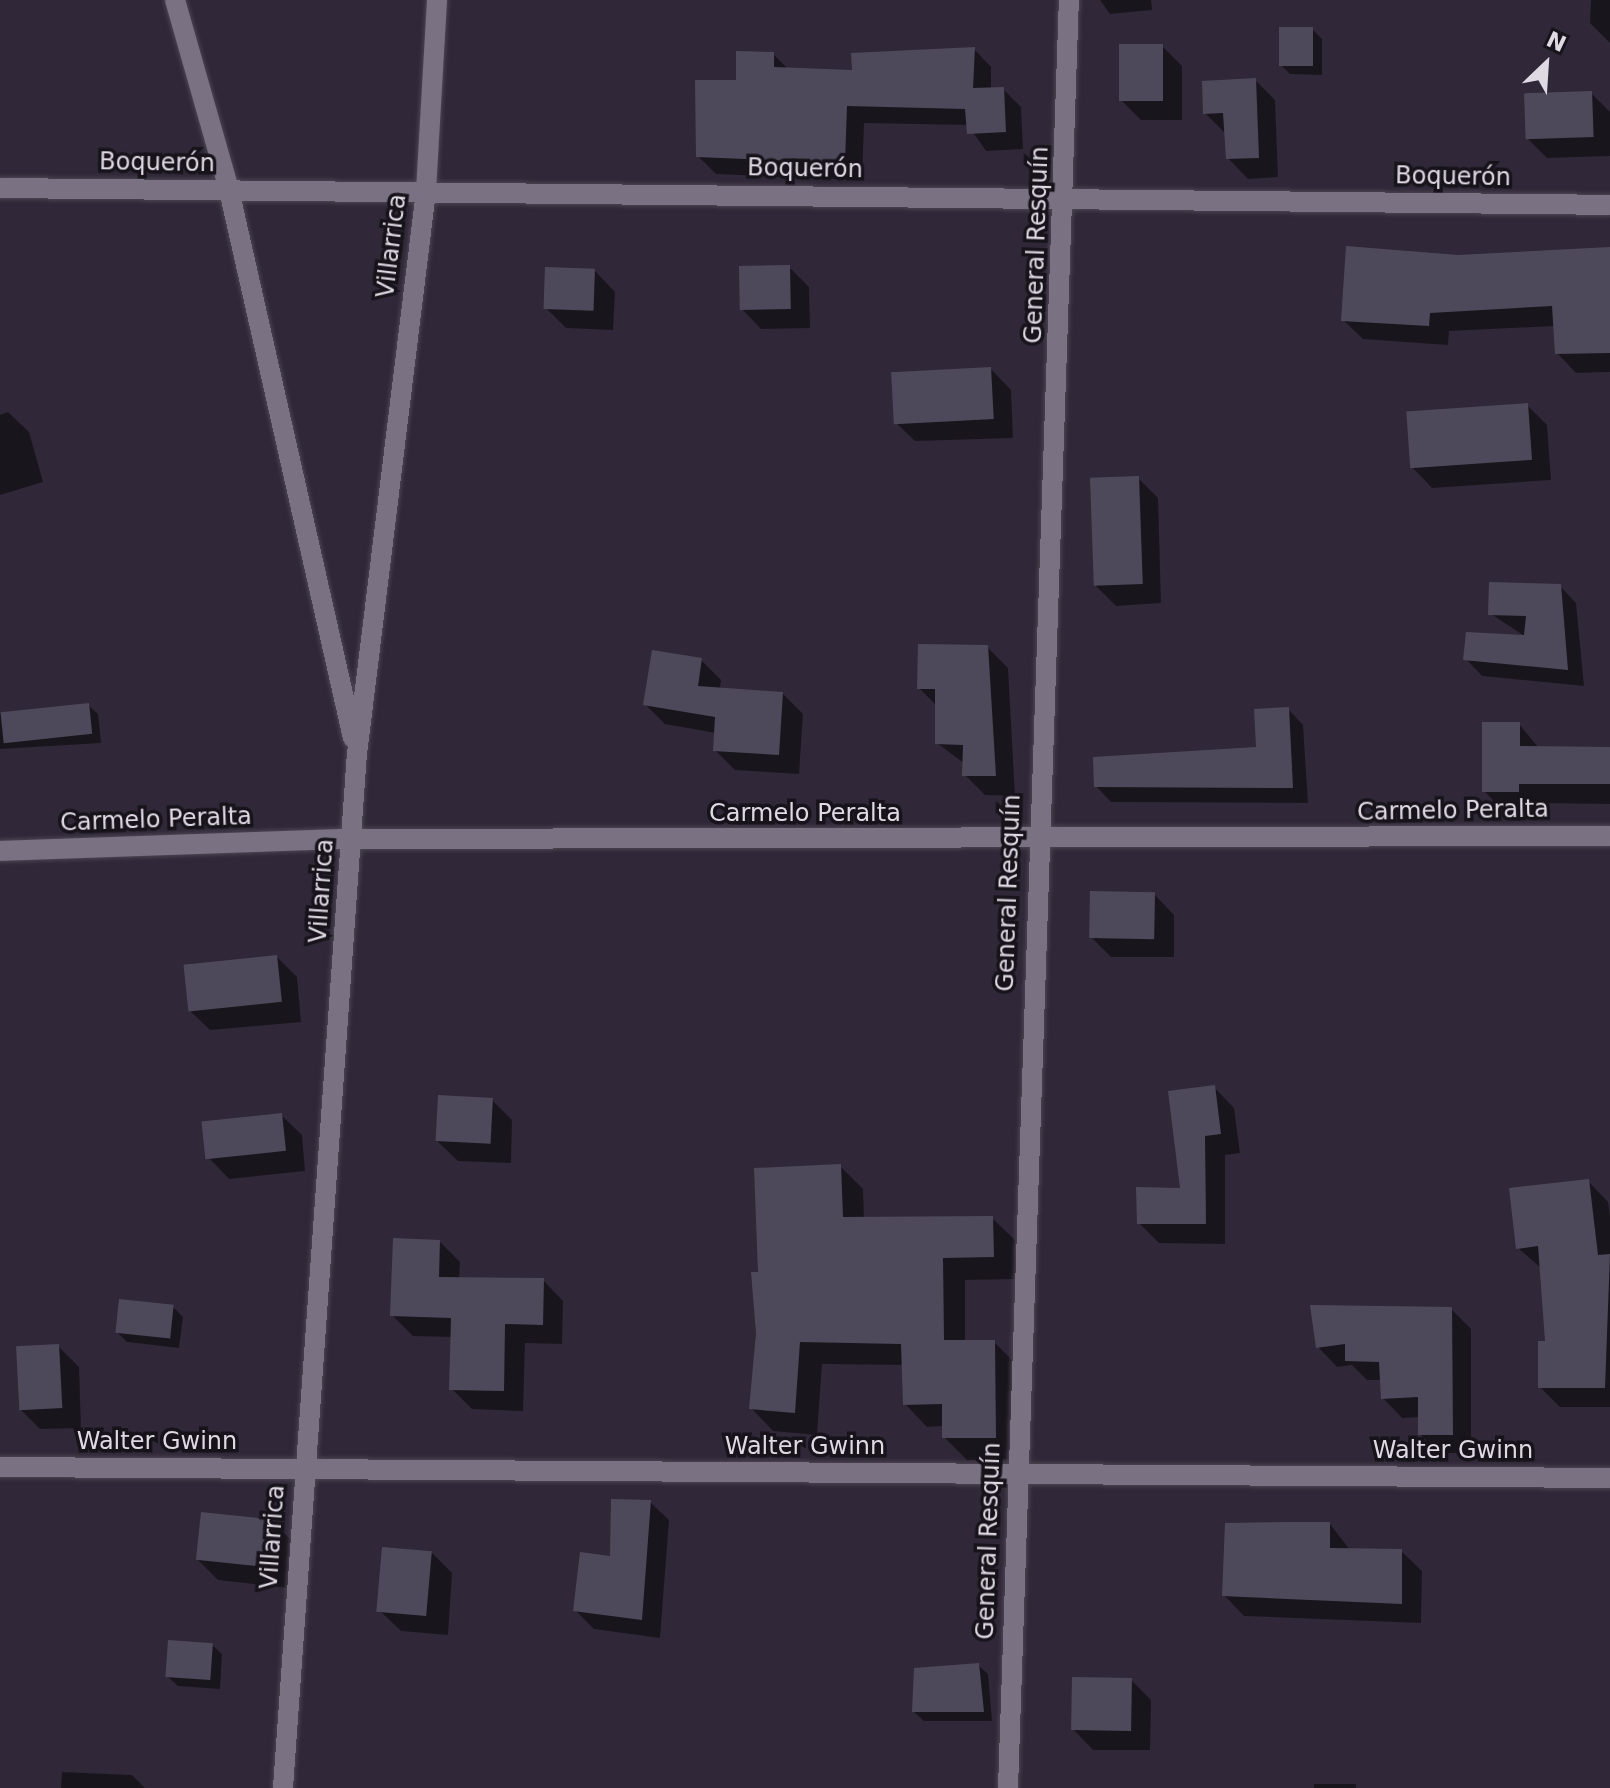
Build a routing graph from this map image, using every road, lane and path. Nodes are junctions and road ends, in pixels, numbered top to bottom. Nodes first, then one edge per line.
1 (175, 0) edge
2 (437, 0) edge
3 (1069, 0) edge
4 (0, 188) edge
5 (229, 190) junction
6 (426, 191) junction
7 (1066, 197) junction
8 (1610, 205) edge
9 (357, 754) junction
10 (1610, 836) edge
11 (352, 839) junction
12 (1036, 841) junction
13 (0, 851) edge
14 (0, 1467) edge
15 (304, 1469) junction
16 (1017, 1475) junction
17 (1610, 1478) edge
18 (283, 1788) edge
19 (1008, 1788) edge

1 - 5 street
2 - 6 street, Villarrica
3 - 7 street, General Resquín
4 - 5 street, Boquerón
5 - 6 street, Boquerón
5 - 9 street
6 - 7 street, Boquerón
6 - 9 street, Villarrica
7 - 8 street, Boquerón
7 - 12 street, General Resquín
9 - 11 street, Villarrica
10 - 12 street, Carmelo Peralta
11 - 12 street, Carmelo Peralta
11 - 13 street, Carmelo Peralta
11 - 15 street, Villarrica
12 - 16 street, General Resquín
14 - 15 street, Walter Gwinn
15 - 16 street, Walter Gwinn
15 - 18 street, Villarrica
16 - 17 street, Walter Gwinn
16 - 19 street, General Resquín

